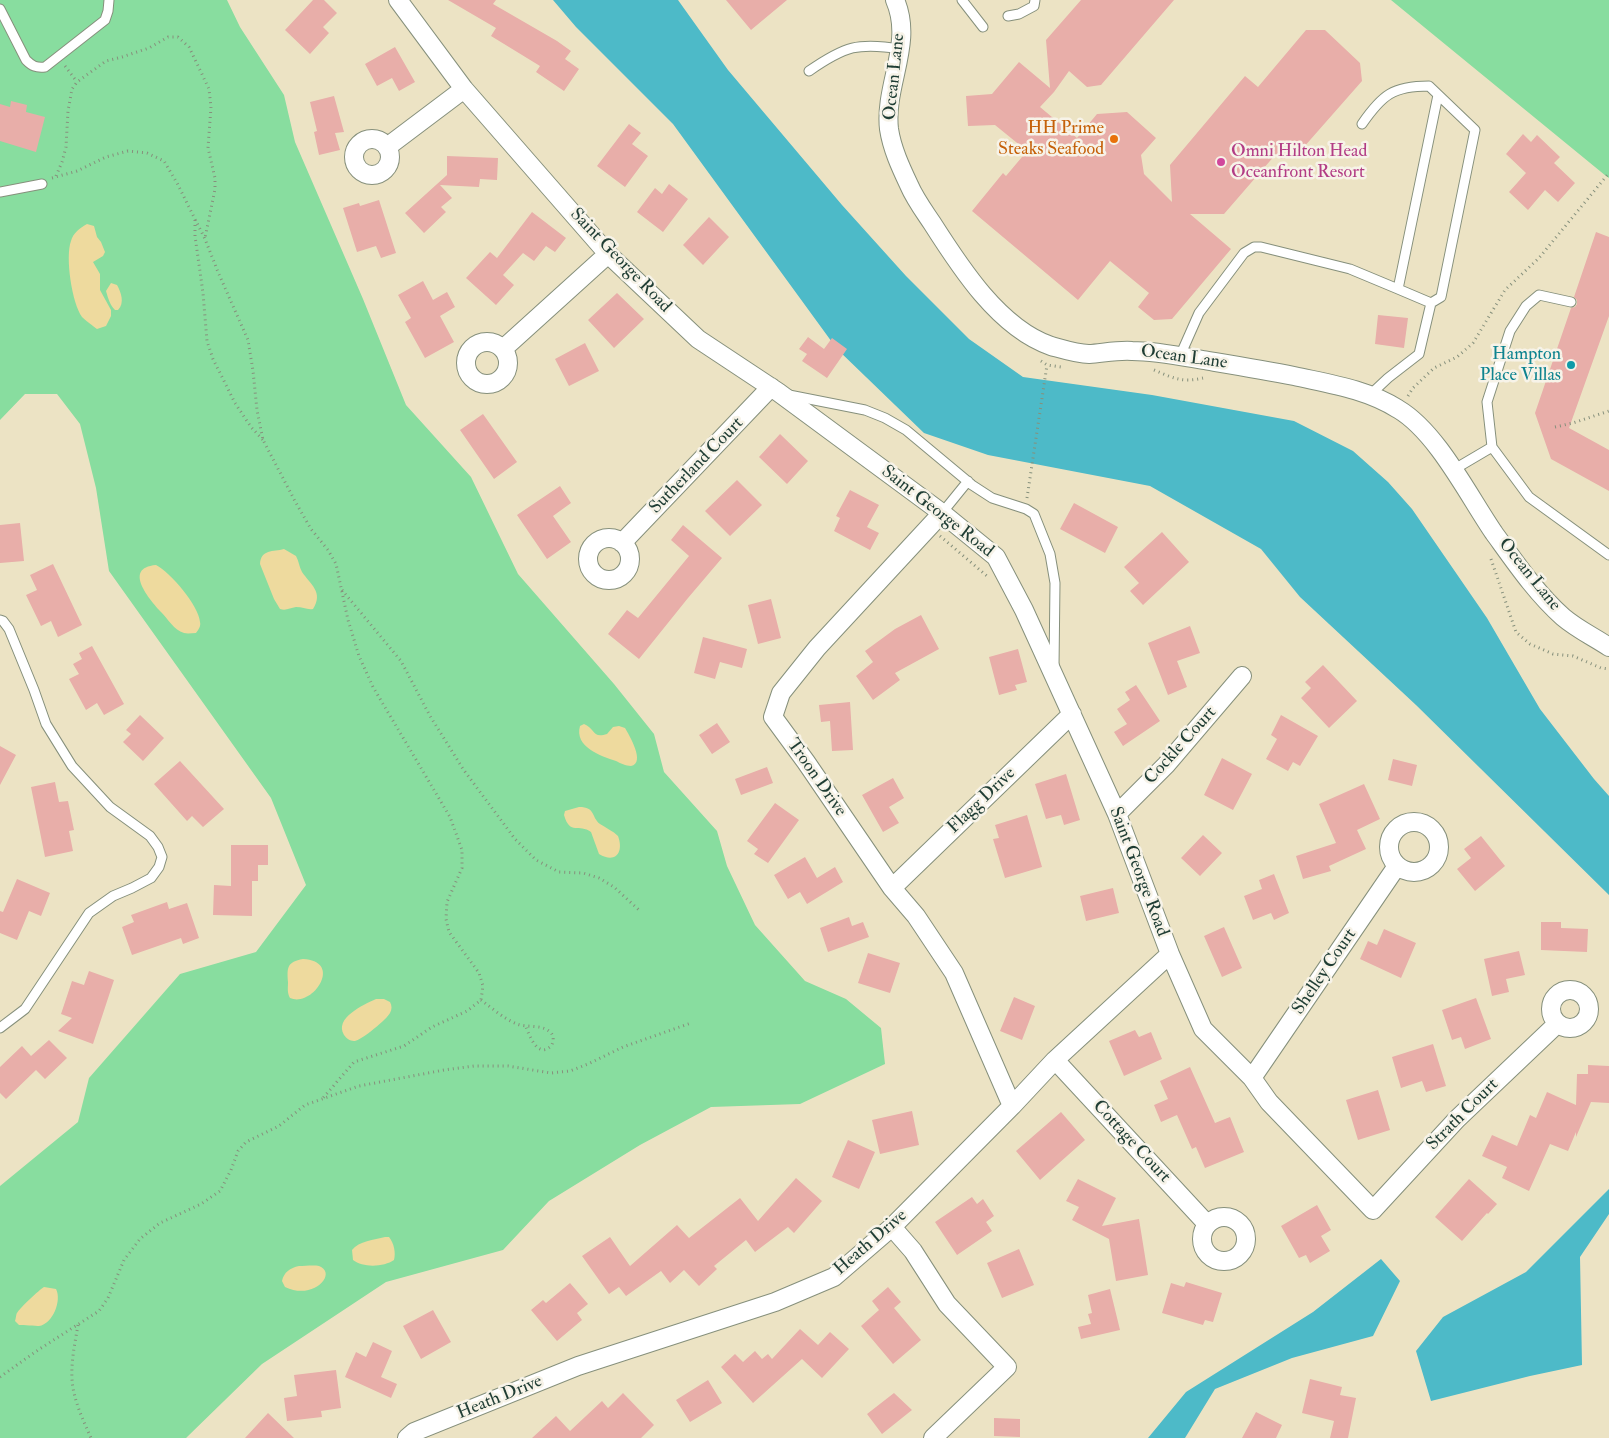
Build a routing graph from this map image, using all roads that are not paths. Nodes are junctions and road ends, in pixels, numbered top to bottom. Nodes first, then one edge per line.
1 (4, 0) edge
2 (109, 0) edge
3 (398, 0) edge
4 (895, 0) edge
5 (962, 0) edge
6 (1036, 0) edge
7 (0, 5) edge
8 (0, 9) edge
9 (1008, 16) dead end
10 (983, 27) dead end
11 (901, 49) junction
12 (810, 71) dead end
13 (464, 89) junction
14 (1438, 95) junction
15 (1362, 124) dead end
16 (387, 147) dead end
17 (42, 184) road end
18 (0, 192) edge
19 (608, 254) junction
20 (1398, 289) junction
21 (1571, 302) dead end
22 (1431, 304) junction
23 (503, 348) dead end
24 (1180, 356) junction
25 (775, 390) junction
26 (1371, 394) junction
27 (1492, 447) junction
28 (1453, 470) junction
29 (968, 481) junction
30 (942, 513) junction
31 (622, 543) dead end
32 (1609, 555) edge
33 (0, 620) edge
34 (1609, 647) edge
35 (1054, 675) junction
36 (1242, 676) dead end
37 (1072, 714) junction
38 (1117, 814) junction
39 (1397, 866) dead end
40 (892, 888) junction
41 (1170, 954) junction
42 (1557, 1024) dead end
43 (0, 1028) edge
44 (1055, 1060) junction
45 (1252, 1078) junction
46 (1012, 1106) junction
47 (1373, 1210) joint
48 (1207, 1224) dead end
49 (892, 1227) junction
50 (407, 1438) edge
51 (932, 1438) edge

1 - 7 lane
2 - 8 lane
3 - 13 street, Saint George Road
4 - 11 street, Ocean Lane
5 - 10 lane
6 - 9 lane
11 - 12 lane
11 - 24 street, Ocean Lane
13 - 16 street
13 - 19 street, Saint George Road
14 - 15 lane
14 - 20 lane
14 - 22 lane
17 - 18 lane
19 - 23 street
19 - 25 street, Saint George Road
20 - 22 lane
20 - 24 lane
21 - 27 lane
22 - 26 lane
24 - 26 street, Ocean Lane
25 - 29 lane
25 - 30 street, Saint George Road
25 - 31 street, Sutherland Court
26 - 28 street, Ocean Lane
27 - 28 lane
27 - 32 lane
28 - 34 street, Ocean Lane
29 - 30 lane, Troon Drive
29 - 35 lane
30 - 35 street, Saint George Road
30 - 40 street, Troon Drive
33 - 43 lane
35 - 37 street, Saint George Road
36 - 38 street, Cockle Court
37 - 38 street, Saint George Road
37 - 40 street, Flagg Drive
38 - 41 street, Saint George Road
39 - 45 street, Shelley Court
40 - 46 street, Troon Drive
41 - 44 street, Heath Drive
41 - 45 street, Saint George Road
42 - 47 street, Strath Court
44 - 46 street, Heath Drive
44 - 48 street, Cottage Court
45 - 47 street, Saint George Road
46 - 49 street, Heath Drive
49 - 50 street, Heath Drive
49 - 51 street

